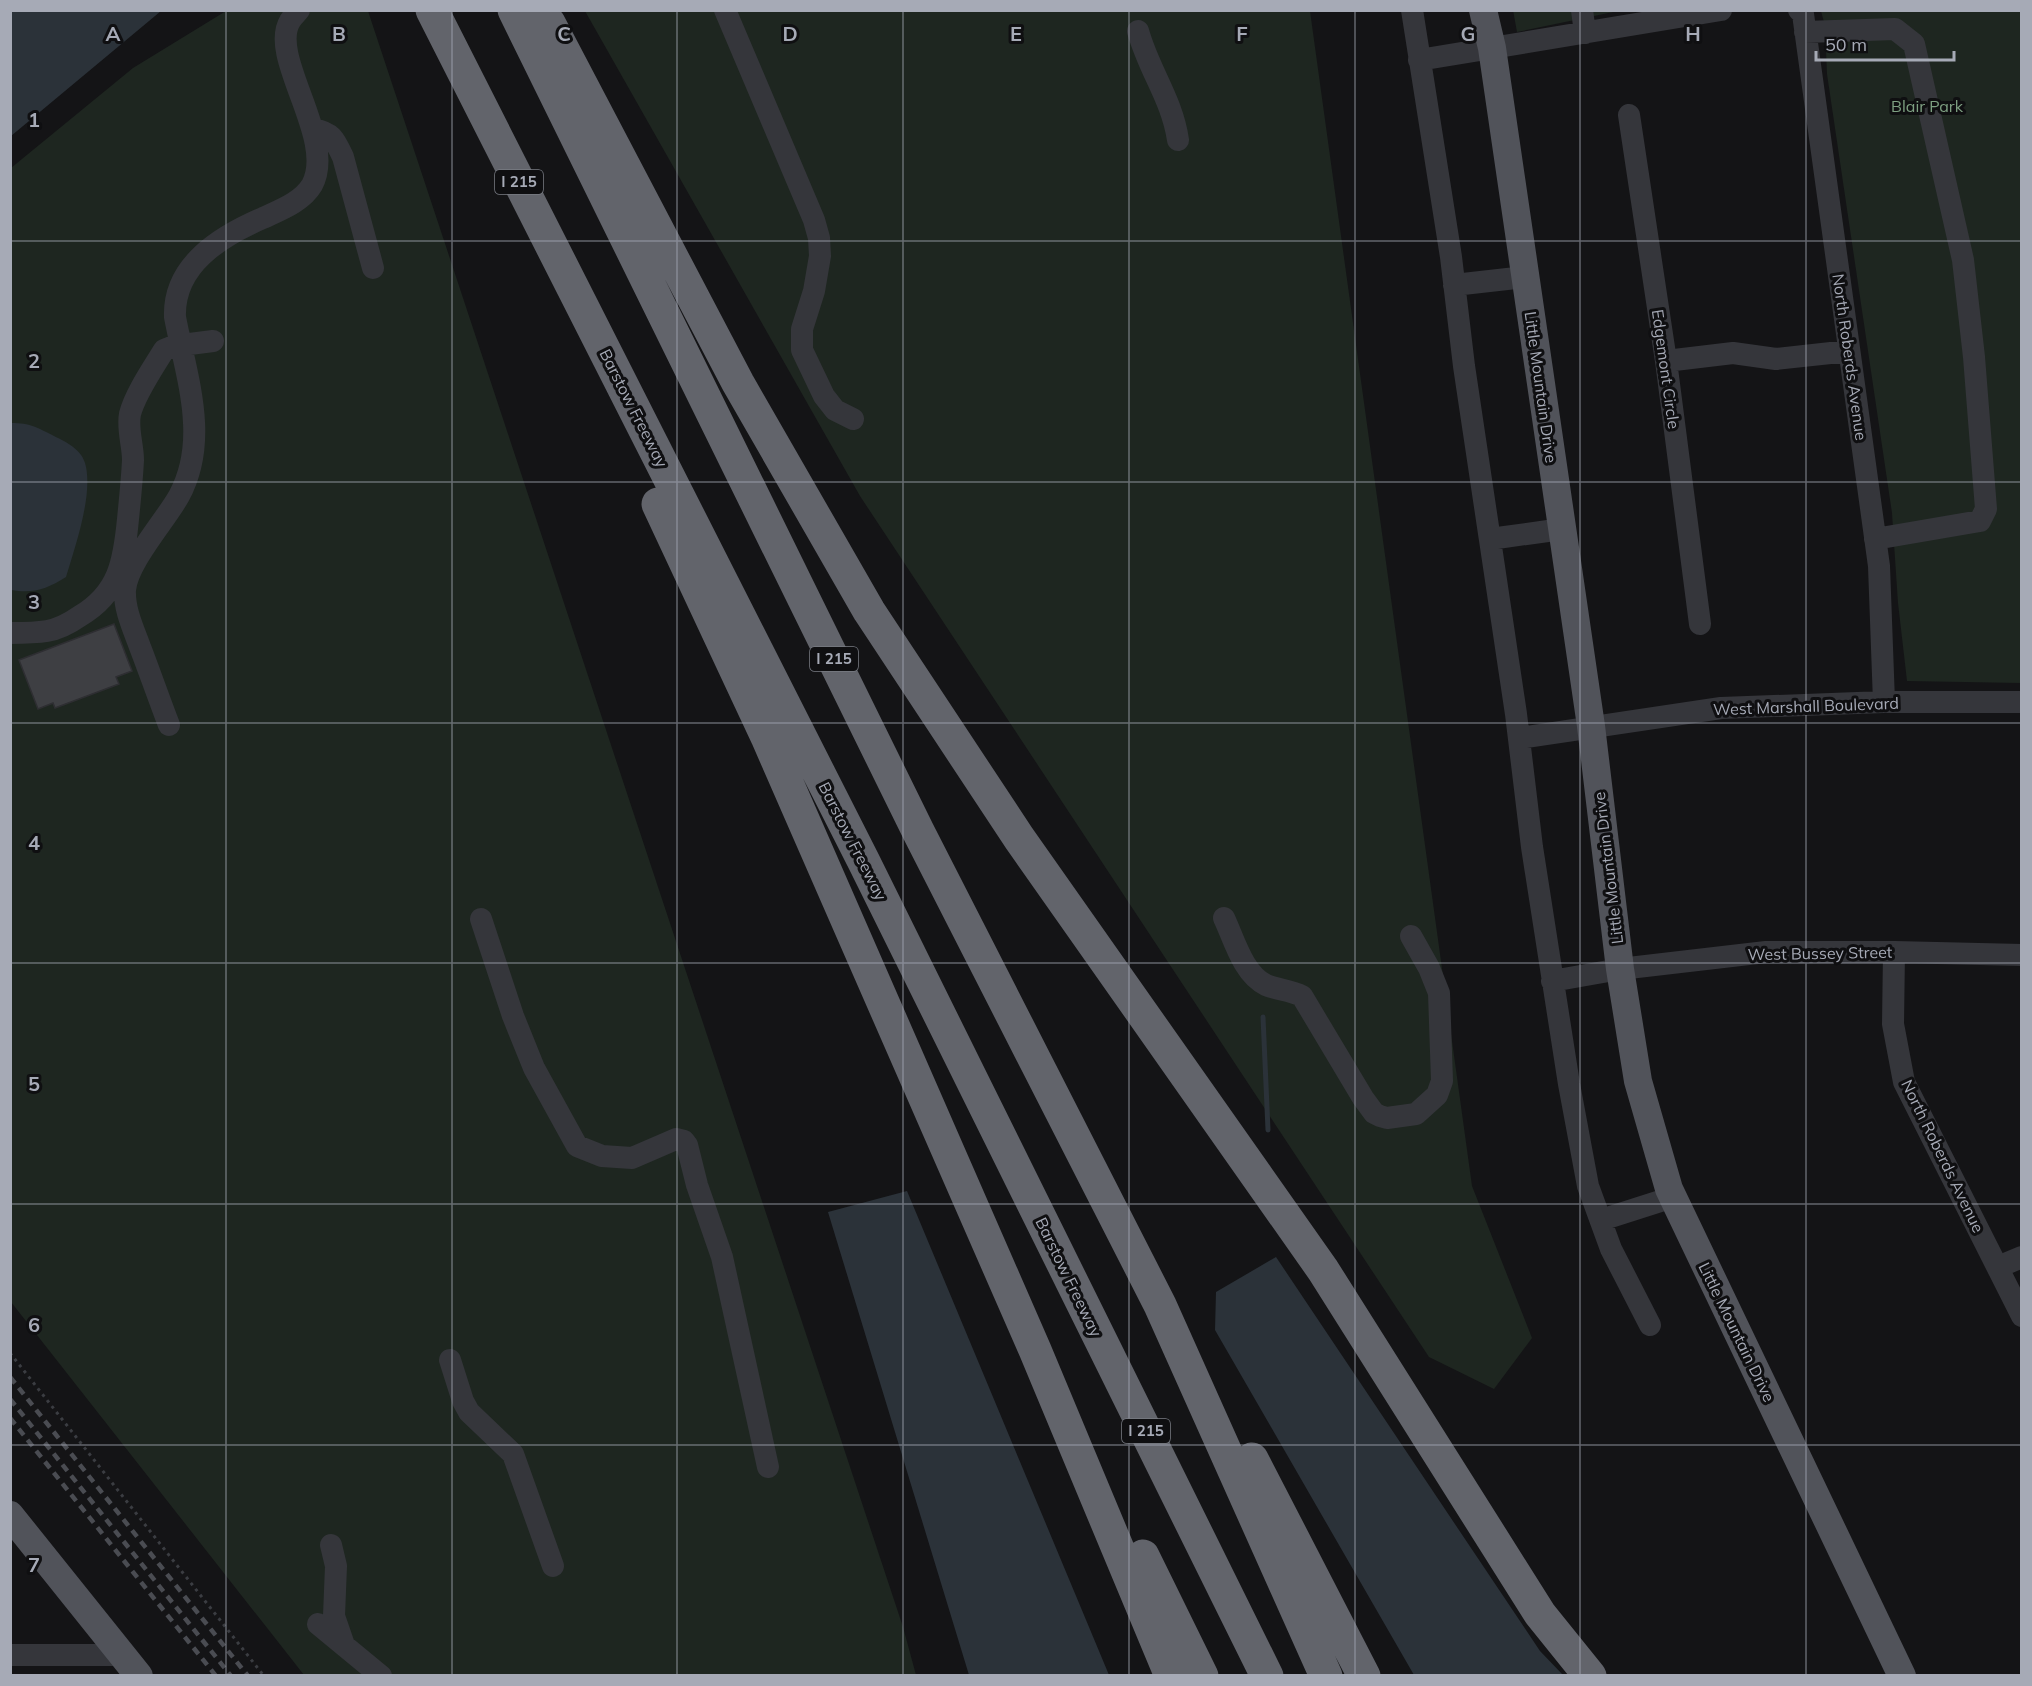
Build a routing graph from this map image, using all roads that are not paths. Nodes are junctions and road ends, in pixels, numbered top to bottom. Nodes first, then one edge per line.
1 (299, 10) edge
2 (432, 10) edge
3 (514, 10) edge
4 (533, 10) edge
5 (725, 10) edge
6 (1412, 10) edge
7 (1483, 10) edge
8 (1582, 10) edge
9 (1721, 10) edge
10 (1802, 19) edge
11 (1138, 31) dead end
12 (1585, 33) junction
13 (1492, 48) junction
14 (1419, 60) junction
15 (1629, 115) dead end
16 (313, 129) junction
17 (1178, 140) dead end
18 (373, 268) dead end
19 (1525, 277) junction
20 (1454, 285) junction
21 (213, 341) dead end
22 (180, 345) junction
23 (1849, 351) junction
24 (606, 353) junction
25 (1666, 361) junction
26 (853, 419) dead end
27 (1562, 529) junction
28 (1490, 539) junction
29 (1875, 539) junction
30 (94, 608) junction
31 (128, 611) junction
32 (1700, 624) dead end
33 (10, 633) edge
34 (1884, 702) junction
35 (2022, 702) edge
36 (168, 725) dead end
37 (1591, 726) junction
38 (1519, 738) junction
39 (1224, 918) dead end
40 (481, 919) dead end
41 (1411, 936) dead end
42 (1894, 952) junction
43 (2022, 955) edge
44 (1620, 969) junction
45 (1552, 981) junction
46 (1673, 1197) junction
47 (1601, 1220) junction
48 (2022, 1257) edge
49 (1998, 1267) junction
50 (1160, 1305) junction
51 (2022, 1316) edge
52 (1650, 1325) dead end
53 (1035, 1350) junction
54 (450, 1360) dead end
55 (768, 1467) dead end
56 (10, 1515) edge
57 (331, 1545) dead end
58 (553, 1566) dead end
59 (318, 1624) dead end
60 (344, 1645) junction
61 (10, 1655) edge
62 (131, 1665) edge
63 (381, 1676) edge
64 (1171, 1676) edge
65 (1202, 1676) edge
66 (1267, 1676) edge
67 (1326, 1676) edge
68 (1364, 1676) edge
69 (1590, 1676) edge
70 (1902, 1676) edge

1 - 16 street
2 - 24 highway, Barstow Freeway / I 215
3 - 50 highway, I 215
4 - 69 highway
5 - 26 street
6 - 14 street
7 - 13 main road, Little Mountain Drive
8 - 12 street
9 - 12 street
10 - 23 street, North Roberds Avenue
10 - 29 street
11 - 17 street
12 - 13 street
13 - 14 street
13 - 19 main road, Little Mountain Drive
14 - 20 street
15 - 25 street, Edgemont Circle
16 - 18 street
16 - 22 street
19 - 20 street
19 - 27 main road, Little Mountain Drive
20 - 28 street
21 - 22 street
22 - 30 street
22 - 31 street
23 - 25 street
23 - 29 street, North Roberds Avenue
24 - 53 highway
24 - 66 highway, Barstow Freeway / I 215
25 - 32 street, Edgemont Circle
27 - 28 street
27 - 37 main road, Little Mountain Drive
28 - 38 street
29 - 34 street, North Roberds Avenue
30 - 31 street
30 - 33 street
31 - 36 street
34 - 35 street, West Marshall Boulevard
34 - 37 street, West Marshall Boulevard
37 - 38 street, West Marshall Boulevard
37 - 44 main road, Little Mountain Drive
38 - 45 street
39 - 41 street
40 - 55 street
42 - 43 street, West Bussey Street
42 - 44 street, West Bussey Street
42 - 49 street, North Roberds Avenue
44 - 45 street, West Bussey Street
44 - 46 main road, Little Mountain Drive
45 - 47 street
46 - 47 street
46 - 70 main road, Little Mountain Drive
47 - 52 street
48 - 49 street
49 - 51 street, North Roberds Avenue
50 - 67 highway, I 215
50 - 68 highway
53 - 64 highway
53 - 65 highway
54 - 58 street
56 - 62 main road
57 - 60 street
59 - 60 street
60 - 63 street
61 - 62 street

